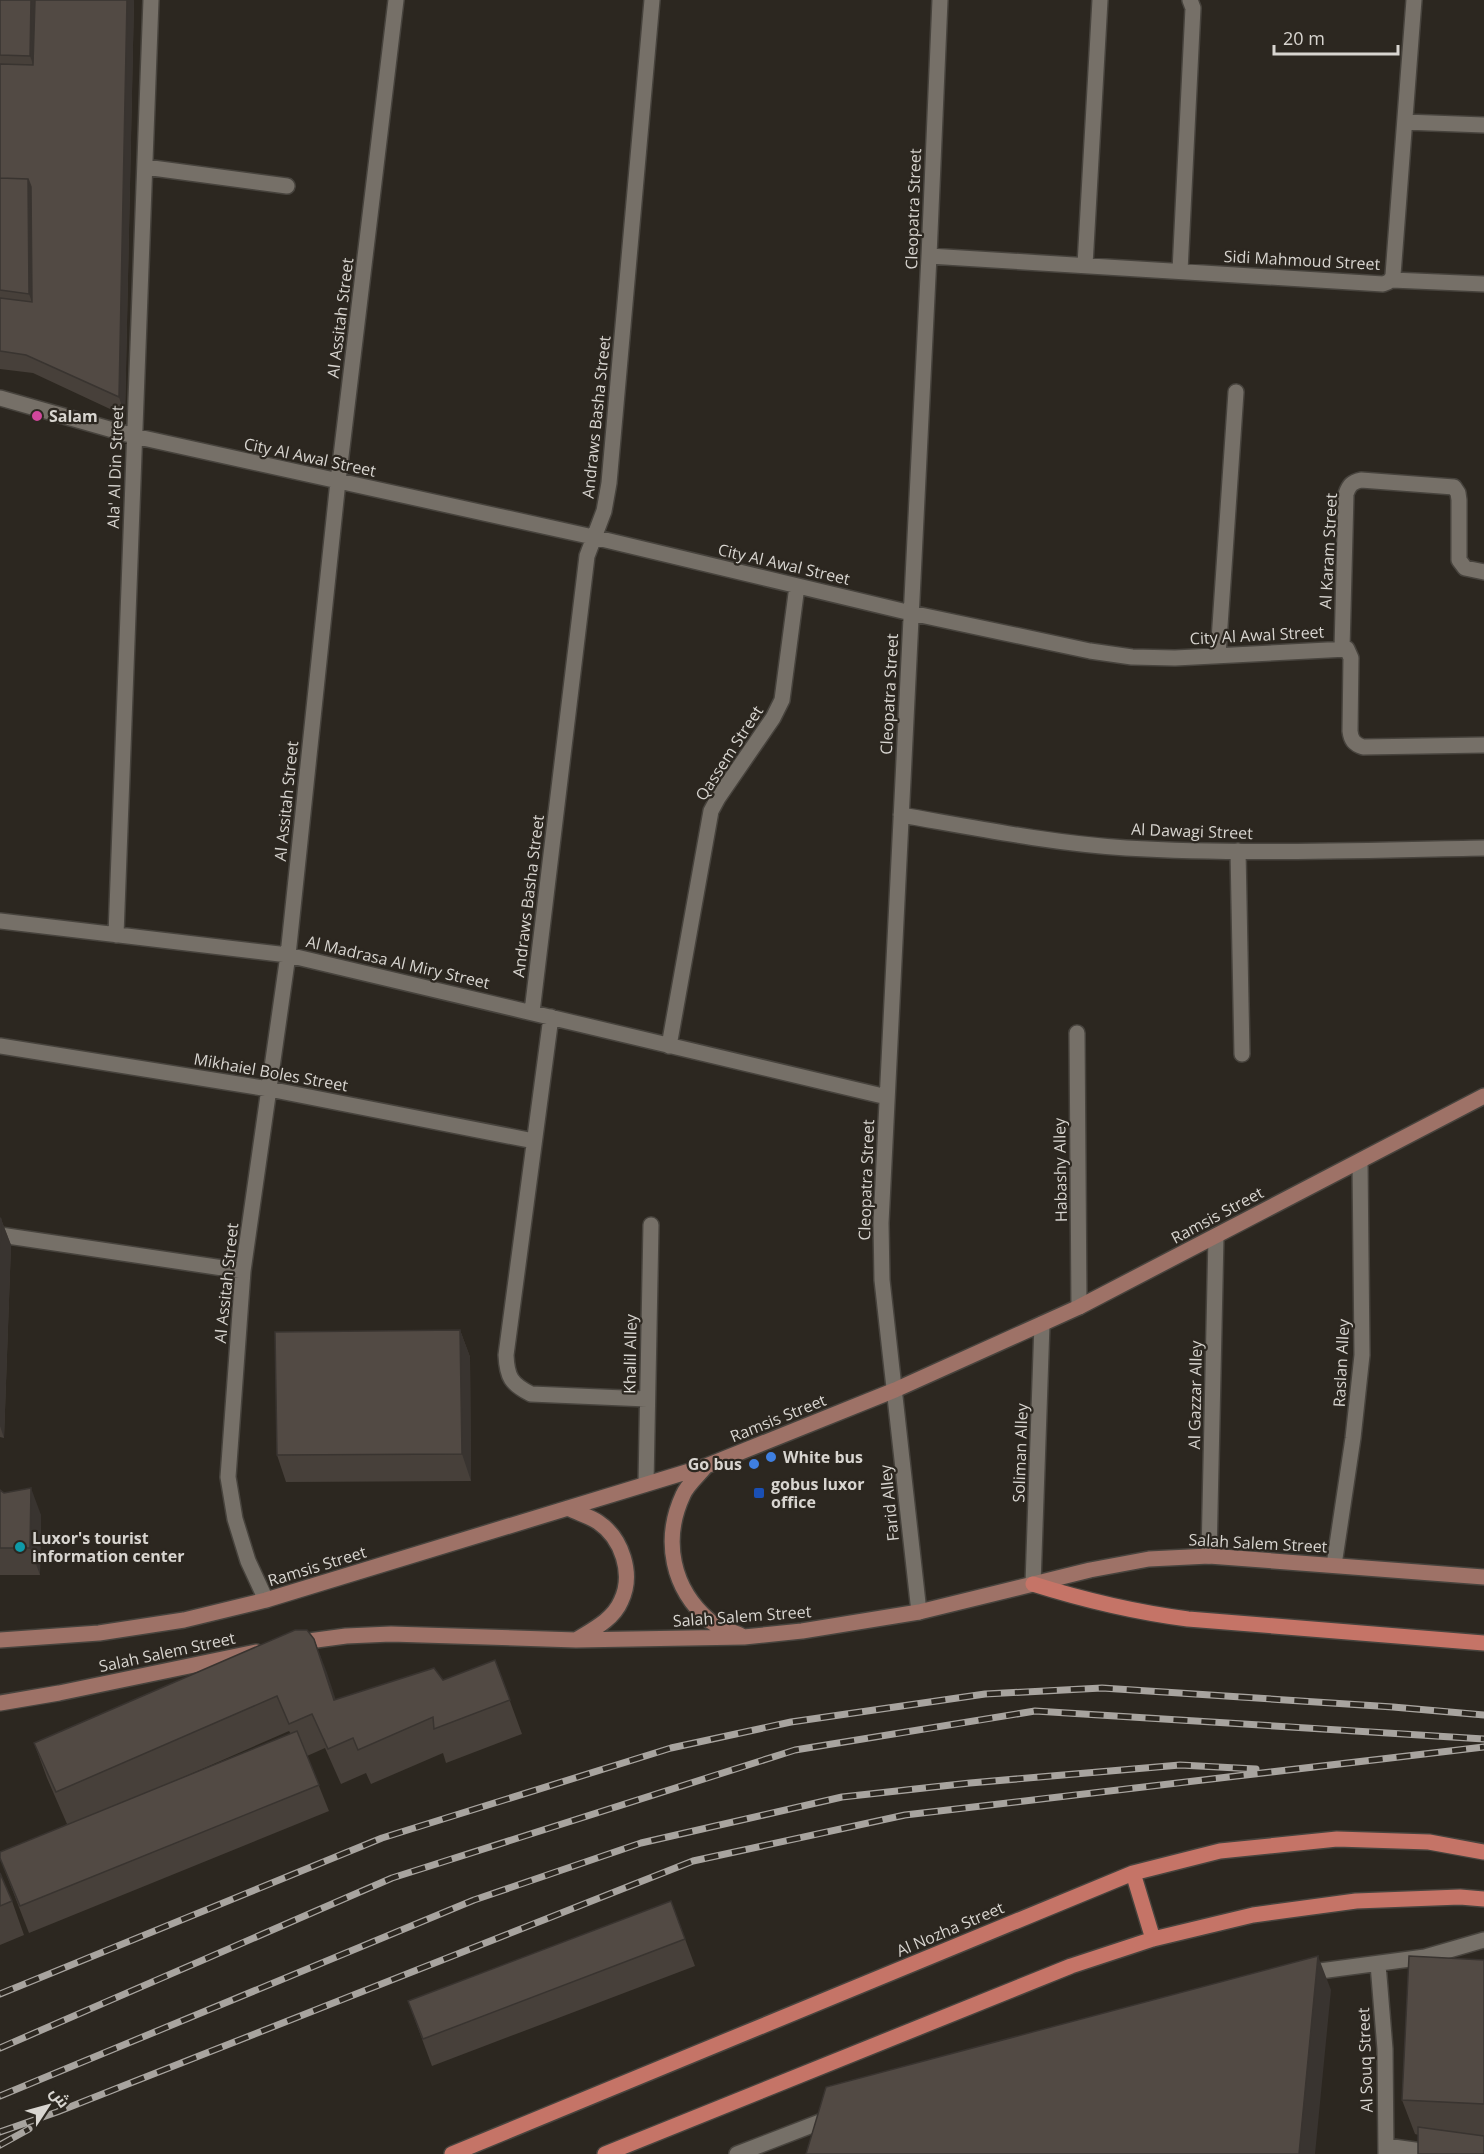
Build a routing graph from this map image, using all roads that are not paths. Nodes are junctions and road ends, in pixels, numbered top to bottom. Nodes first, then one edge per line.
1 (151, 0) edge
2 (396, 0) edge
3 (652, 0) edge
4 (940, 0) edge
5 (1100, 0) edge
6 (1190, 0) edge
7 (1414, 0) edge
8 (1405, 122) junction
9 (1484, 125) edge
10 (144, 167) junction
11 (287, 186) dead end
12 (929, 256) junction
13 (1085, 265) junction
14 (1180, 271) junction
15 (1392, 280) junction
16 (1484, 284) edge
17 (1236, 392) dead end
18 (0, 398) edge
19 (134, 436) junction
20 (338, 481) junction
21 (594, 537) junction
22 (1484, 572) edge
23 (797, 586) junction
24 (911, 613) junction
25 (1342, 649) junction
26 (1218, 655) junction
27 (1484, 745) edge
28 (901, 814) junction
29 (1484, 848) edge
30 (1238, 851) junction
31 (0, 921) edge
32 (116, 935) junction
33 (288, 955) junction
34 (532, 1012) junction
35 (551, 1017) junction
36 (1077, 1033) dead end
37 (0, 1046) edge
38 (669, 1046) junction
39 (1242, 1054) dead end
40 (269, 1089) junction
41 (1484, 1096) edge
42 (887, 1097) junction
43 (534, 1141) junction
44 (1360, 1161) junction
45 (651, 1226) dead end
46 (0, 1234) edge
47 (1216, 1236) junction
48 (243, 1271) junction
49 (1079, 1307) junction
50 (1042, 1324) junction
51 (895, 1390) junction
52 (647, 1399) junction
53 (706, 1466) junction
54 (646, 1483) junction
55 (568, 1508) junction
56 (1209, 1556) junction
57 (1334, 1565) junction
58 (1484, 1577) edge
59 (1033, 1584) junction
60 (266, 1600) junction
61 (919, 1612) junction
62 (744, 1637) junction
63 (0, 1640) edge
64 (576, 1641) junction
65 (1484, 1643) edge
66 (0, 1703) edge
67 (1484, 1852) edge
68 (1132, 1873) junction
69 (1484, 1899) edge
70 (1153, 1939) junction
71 (1484, 1940) edge
72 (1378, 1964) junction
73 (1294, 1976) edge
74 (848, 2112) edge
75 (1386, 2150) edge
76 (452, 2154) edge
77 (605, 2154) edge
78 (737, 2154) edge
79 (1443, 2154) edge

1 - 10 street, Ala' Al Din Street
2 - 20 street, Al Assitah Street
3 - 21 street, Andraws Basha Street
4 - 12 street, Cleopatra Street
5 - 13 street
6 - 14 street
7 - 8 street, Sidi Mahmoud Street
8 - 9 street
8 - 15 street, Sidi Mahmoud Street
10 - 11 street
10 - 19 street, Ala' Al Din Street
12 - 13 street, Sidi Mahmoud Street
12 - 24 street, Cleopatra Street
13 - 14 street, Sidi Mahmoud Street
14 - 15 street, Sidi Mahmoud Street
15 - 16 street
17 - 26 street
18 - 19 street, City Al Awal Street
19 - 20 street, City Al Awal Street
19 - 32 street, Ala' Al Din Street
20 - 21 street, City Al Awal Street
20 - 33 street, Al Assitah Street
21 - 23 street, City Al Awal Street
21 - 34 street, Andraws Basha Street
22 - 25 street, Al Karam Street
23 - 24 street, City Al Awal Street
23 - 38 street, Qassem Street
24 - 26 street, City Al Awal Street
24 - 28 street, Cleopatra Street
25 - 26 street, City Al Awal Street
25 - 27 street, City Al Awal Street
28 - 30 street, Al Dawagi Street
28 - 42 street, Cleopatra Street
29 - 30 street, Al Dawagi Street
30 - 39 street
31 - 32 street, Al Madrasa Al Miry Street
32 - 33 street, Al Madrasa Al Miry Street
33 - 34 street, Al Madrasa Al Miry Street
33 - 40 street, Al Assitah Street
34 - 35 street, Al Madrasa Al Miry Street
35 - 38 street, Al Madrasa Al Miry Street
35 - 43 street
36 - 49 street, Habashy Alley
37 - 40 street, Mikhaiel Boles Street
38 - 42 street, Al Madrasa Al Miry Street
40 - 43 street, Mikhaiel Boles Street
40 - 48 street, Al Assitah Street
41 - 44 main road, Ramsis Street
42 - 51 street, Cleopatra Street
43 - 52 street
44 - 47 main road, Ramsis Street
44 - 57 street, Raslan Alley
45 - 52 street, Khalil Alley
46 - 48 street
47 - 49 main road, Ramsis Street
47 - 56 street, Al Gazzar Alley
48 - 60 street, Al Assitah Street
49 - 50 main road, Ramsis Street
50 - 51 main road, Ramsis Street
50 - 59 street, Soliman Alley
51 - 53 main road, Ramsis Street
51 - 61 street, Farid Alley
52 - 54 street, Khalil Alley
53 - 54 main road, Ramsis Street
53 - 62 main road
54 - 55 main road, Ramsis Street
55 - 60 main road, Ramsis Street
55 - 64 main road
56 - 57 main road, Salah Salem Street
56 - 59 main road, Salah Salem Street
57 - 58 main road, Salah Salem Street
59 - 61 main road, Salah Salem Street
59 - 65 main road
60 - 63 main road, Ramsis Street
61 - 62 main road, Salah Salem Street
62 - 64 main road, Salah Salem Street
64 - 66 main road, Salah Salem Street
67 - 68 main road, Al Nozha Street
68 - 70 main road
68 - 76 main road, Al Nozha Street
69 - 70 main road
70 - 77 main road
71 - 72 street
72 - 73 street
72 - 75 street, Al Souq Street
74 - 78 street
75 - 79 street

